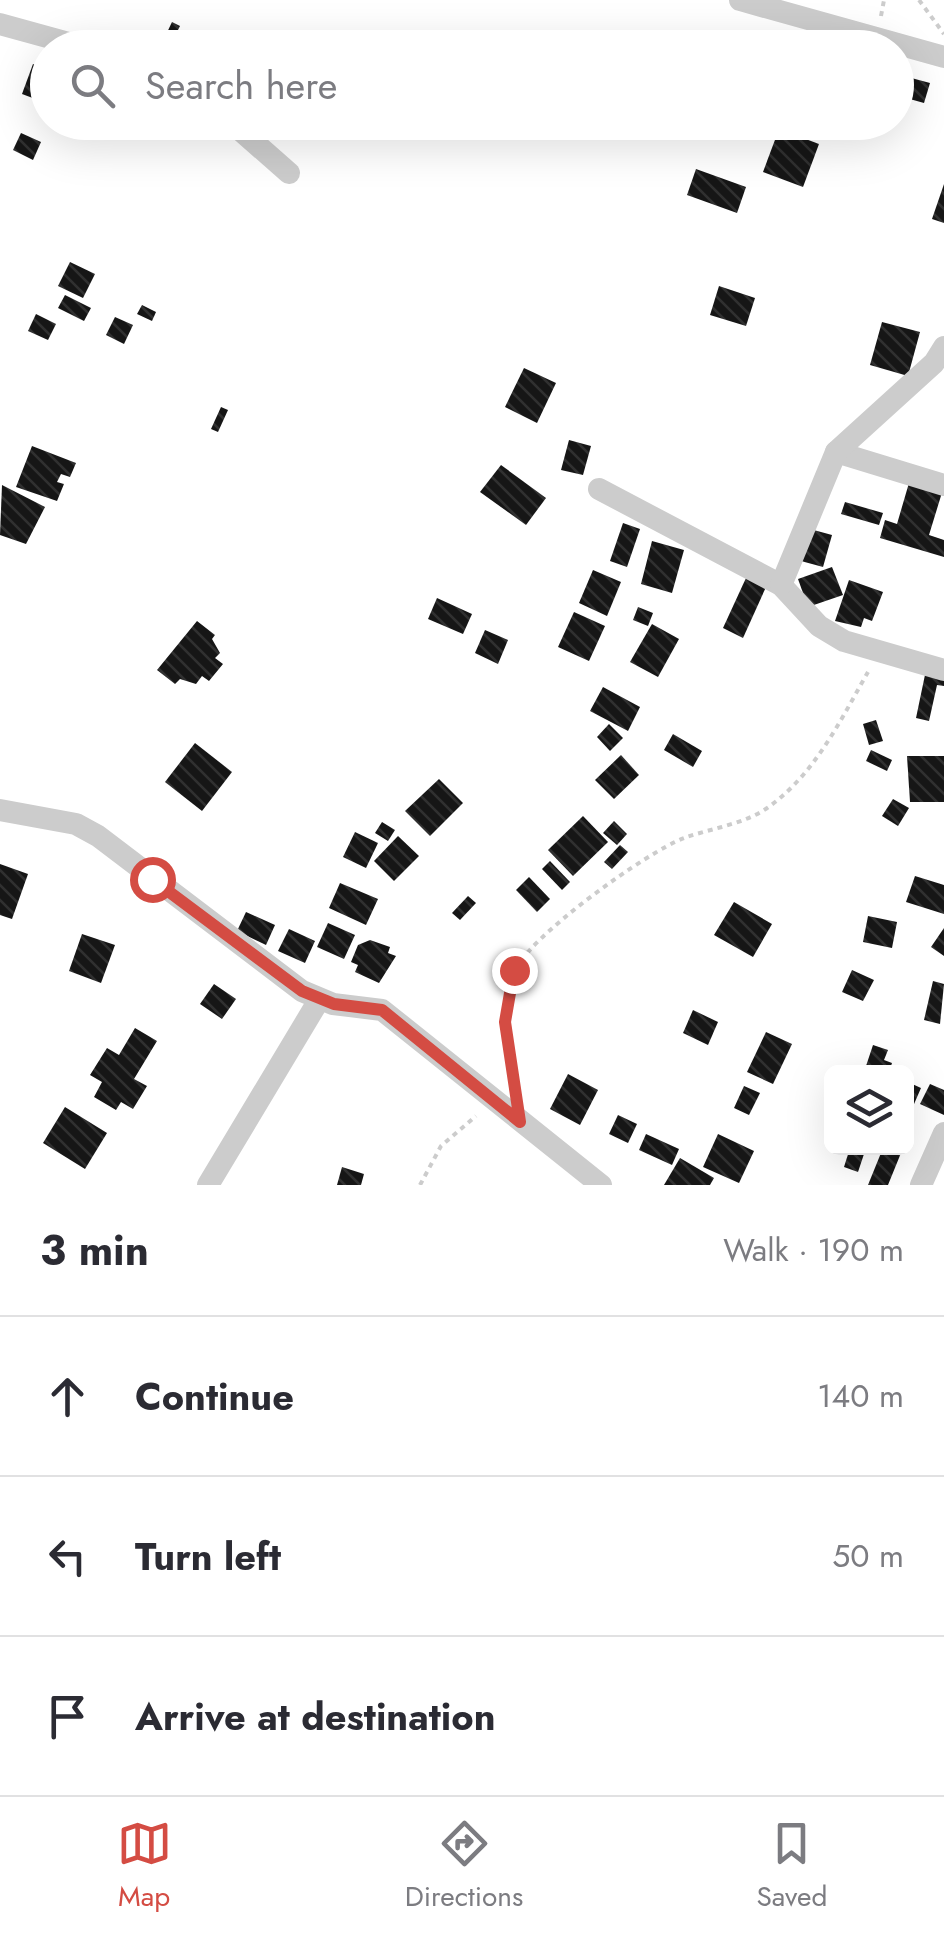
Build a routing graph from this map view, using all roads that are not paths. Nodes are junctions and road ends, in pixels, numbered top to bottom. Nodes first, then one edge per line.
1 (740, 0) edge
2 (0, 24) edge
3 (847, 30) edge
4 (30, 32) edge
5 (914, 49) edge
6 (944, 57) edge
7 (251, 140) edge
8 (289, 173) dead end
9 (944, 348) edge
10 (836, 452) junction
11 (944, 485) edge
12 (600, 489) dead end
13 (781, 585) junction
14 (944, 670) edge
15 (0, 810) edge
16 (319, 1000) junction
17 (944, 1133) edge
18 (208, 1185) edge
19 (600, 1185) edge
20 (921, 1185) edge

1 - 3 street
2 - 4 street
5 - 6 street
7 - 8 street
9 - 10 street
10 - 11 street
10 - 13 street
12 - 13 street
13 - 14 street
15 - 16 street
16 - 18 street
16 - 19 street
17 - 20 street

